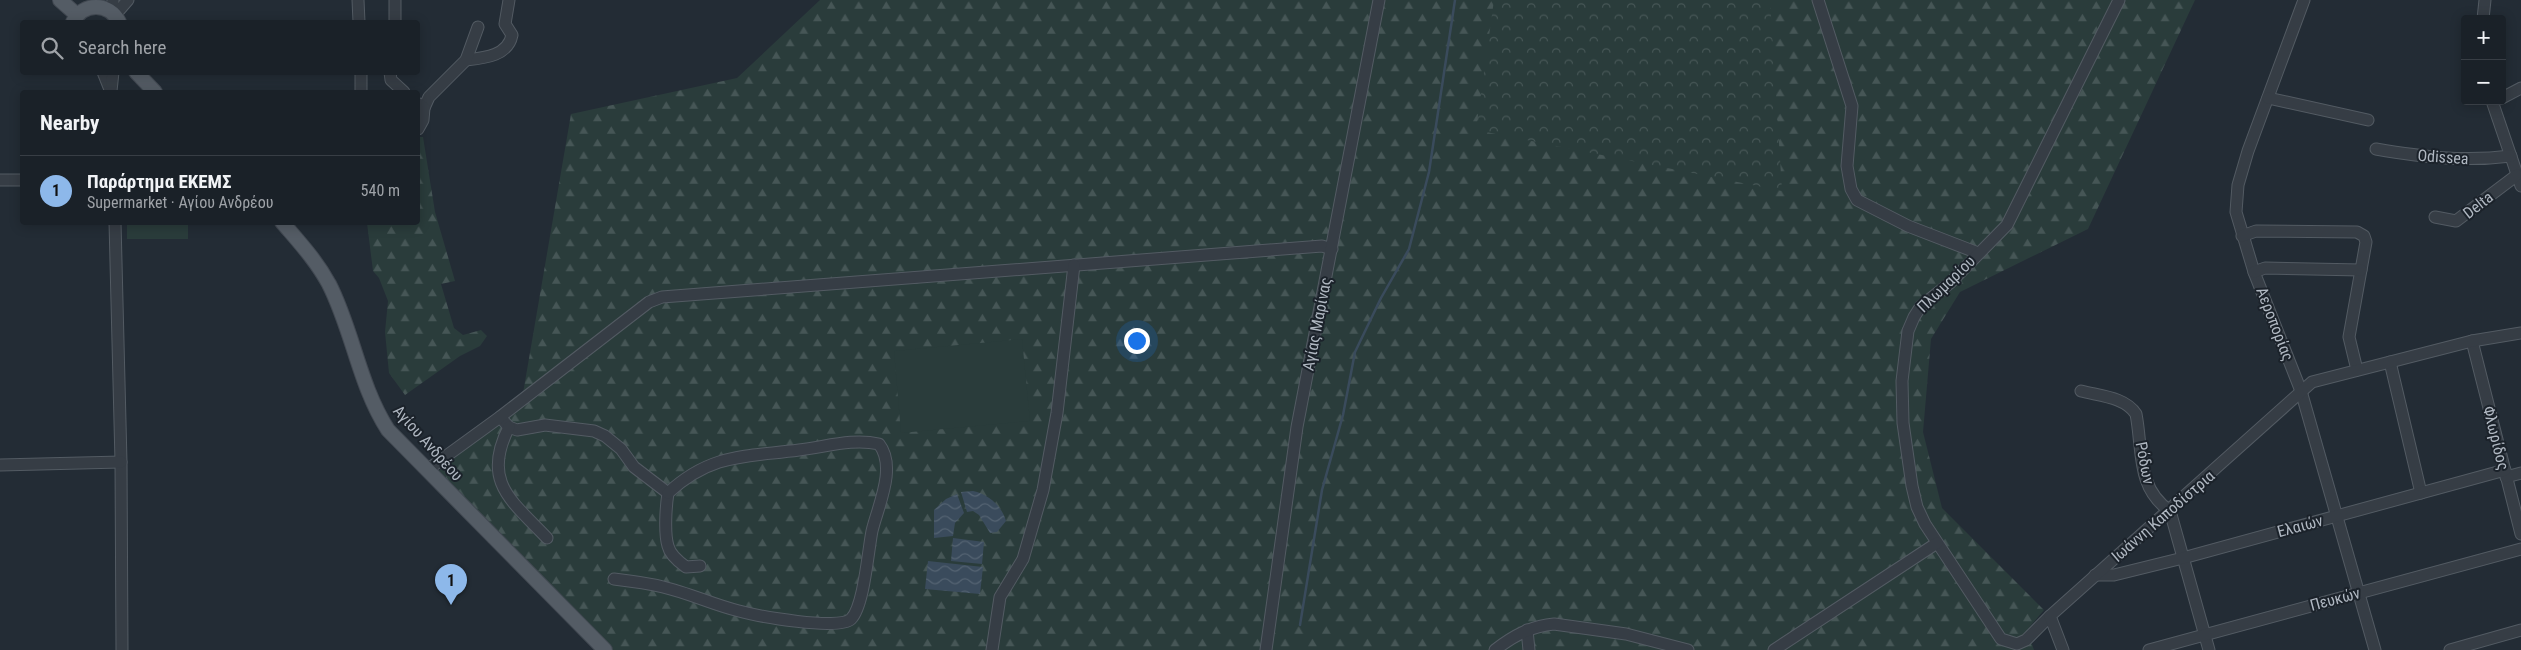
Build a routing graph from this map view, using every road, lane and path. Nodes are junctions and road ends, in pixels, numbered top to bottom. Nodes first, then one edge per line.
1 (60, 0) edge
2 (128, 0) edge
3 (358, 0) edge
4 (395, 0) edge
5 (509, 0) edge
6 (1378, 0) edge
7 (1818, 0) edge
8 (2119, 0) edge
9 (2304, 0) edge
10 (2485, 0) edge
11 (96, 3) edge
12 (115, 12) edge
13 (2483, 15) edge
14 (75, 19) edge
15 (359, 20) edge
16 (394, 20) edge
17 (478, 27) dead end
18 (466, 60) junction
19 (104, 75) edge
20 (113, 75) edge
21 (139, 75) edge
22 (360, 75) edge
23 (391, 75) edge
24 (2521, 88) edge
25 (110, 90) edge
26 (111, 90) edge
27 (153, 90) edge
28 (361, 90) edge
29 (402, 90) edge
30 (2506, 96) edge
31 (2268, 98) junction
32 (2497, 105) edge
33 (421, 106) edge
34 (2368, 120) dead end
35 (420, 124) edge
36 (2376, 149) dead end
37 (2510, 156) junction
38 (2517, 175) junction
39 (0, 180) edge
40 (20, 180) edge
41 (2521, 186) edge
42 (2435, 217) dead end
43 (115, 225) edge
44 (285, 225) edge
45 (2242, 236) junction
46 (1332, 248) junction
47 (1978, 253) junction
48 (1074, 265) junction
49 (2361, 270) junction
50 (2254, 272) junction
51 (2521, 333) edge
52 (2472, 341) junction
53 (2390, 362) junction
54 (2357, 370) junction
55 (2081, 391) dead end
56 (2301, 391) junction
57 (500, 417) junction
58 (509, 427) junction
59 (121, 462) junction
60 (0, 465) edge
61 (426, 470) junction
62 (2521, 473) edge
63 (2506, 474) junction
64 (668, 493) junction
65 (2420, 493) junction
66 (2170, 511) junction
67 (2338, 515) junction
68 (2521, 534) edge
69 (547, 538) dead end
70 (1937, 543) junction
71 (2521, 548) edge
72 (2183, 558) junction
73 (700, 566) dead end
74 (2095, 575) junction
75 (614, 579) dead end
76 (2360, 593) junction
77 (2050, 616) junction
78 (1527, 630) junction
79 (2521, 630) edge
80 (2205, 634) junction
81 (1657, 645) edge
82 (122, 650) edge
83 (605, 650) edge
84 (992, 650) edge
85 (1266, 650) edge
86 (1496, 650) edge
87 (1528, 650) edge
88 (1688, 650) edge
89 (1774, 650) edge
90 (2063, 650) edge
91 (2149, 650) edge
92 (2209, 650) edge
93 (2375, 650) edge
94 (2450, 650) edge

1 - 14 main road
2 - 12 street
3 - 15 street
4 - 16 street
5 - 18 street
6 - 46 street, Αγίας Μαρίνας
7 - 47 street
8 - 47 street, Πλωμαρίου
9 - 31 street, Αεροπορίας
10 - 13 street
11 - 12 main road
11 - 14 main road
17 - 18 street
18 - 33 street
19 - 25 street
20 - 26 street
21 - 27 main road
22 - 28 street
23 - 29 street
24 - 30 street
31 - 34 street
31 - 45 street, Αεροπορίας
32 - 37 street
33 - 35 street
36 - 37 street, Odissea
37 - 38 street
38 - 41 street
38 - 42 street, Delta
39 - 40 street
43 - 59 street
44 - 61 main road, Αγίου Ανδρέου
45 - 49 street
45 - 50 street, Αεροπορίας
46 - 48 street
46 - 85 street, Αγίας Μαρίνας
47 - 70 street, Πλωμαρίου
48 - 57 street
48 - 84 street
49 - 50 street
49 - 54 street
50 - 56 street, Αεροπορίας
51 - 52 street, Ιωάννη Καποδίστρια
52 - 53 street, Ιωάννη Καποδίστρια
52 - 63 street, Φλωρίδος
53 - 54 street, Ιωάννη Καποδίστρια
53 - 65 street
54 - 56 street, Ιωάννη Καποδίστρια
55 - 66 street, Ρόδων
56 - 66 street, Ιωάννη Καποδίστρια
56 - 67 street, Αεροπορίας
57 - 58 street
57 - 61 street
58 - 64 street
58 - 69 street
59 - 60 street
59 - 82 street
61 - 83 main road, Αγίου Ανδρέου
62 - 63 street, Ελαιών
63 - 65 street, Ελαιών
63 - 68 street, Φλωρίδος
64 - 73 street
64 - 75 street
65 - 67 street, Ελαιών
66 - 72 street
66 - 74 street, Ιωάννη Καποδίστρια
67 - 72 street, Ελαιών
67 - 76 street, Αεροπορίας
70 - 77 street, Πλωμαρίου
70 - 89 street
71 - 76 street, Πευκών
72 - 74 street, Ελαιών
72 - 80 street
74 - 77 street, Ιωάννη Καποδίστρια
76 - 80 street, Πευκών
76 - 93 street, Αεροπορίας
77 - 90 street
78 - 81 street
78 - 86 street
78 - 87 street
79 - 94 street
80 - 91 street, Πευκών
80 - 92 street
81 - 88 street

